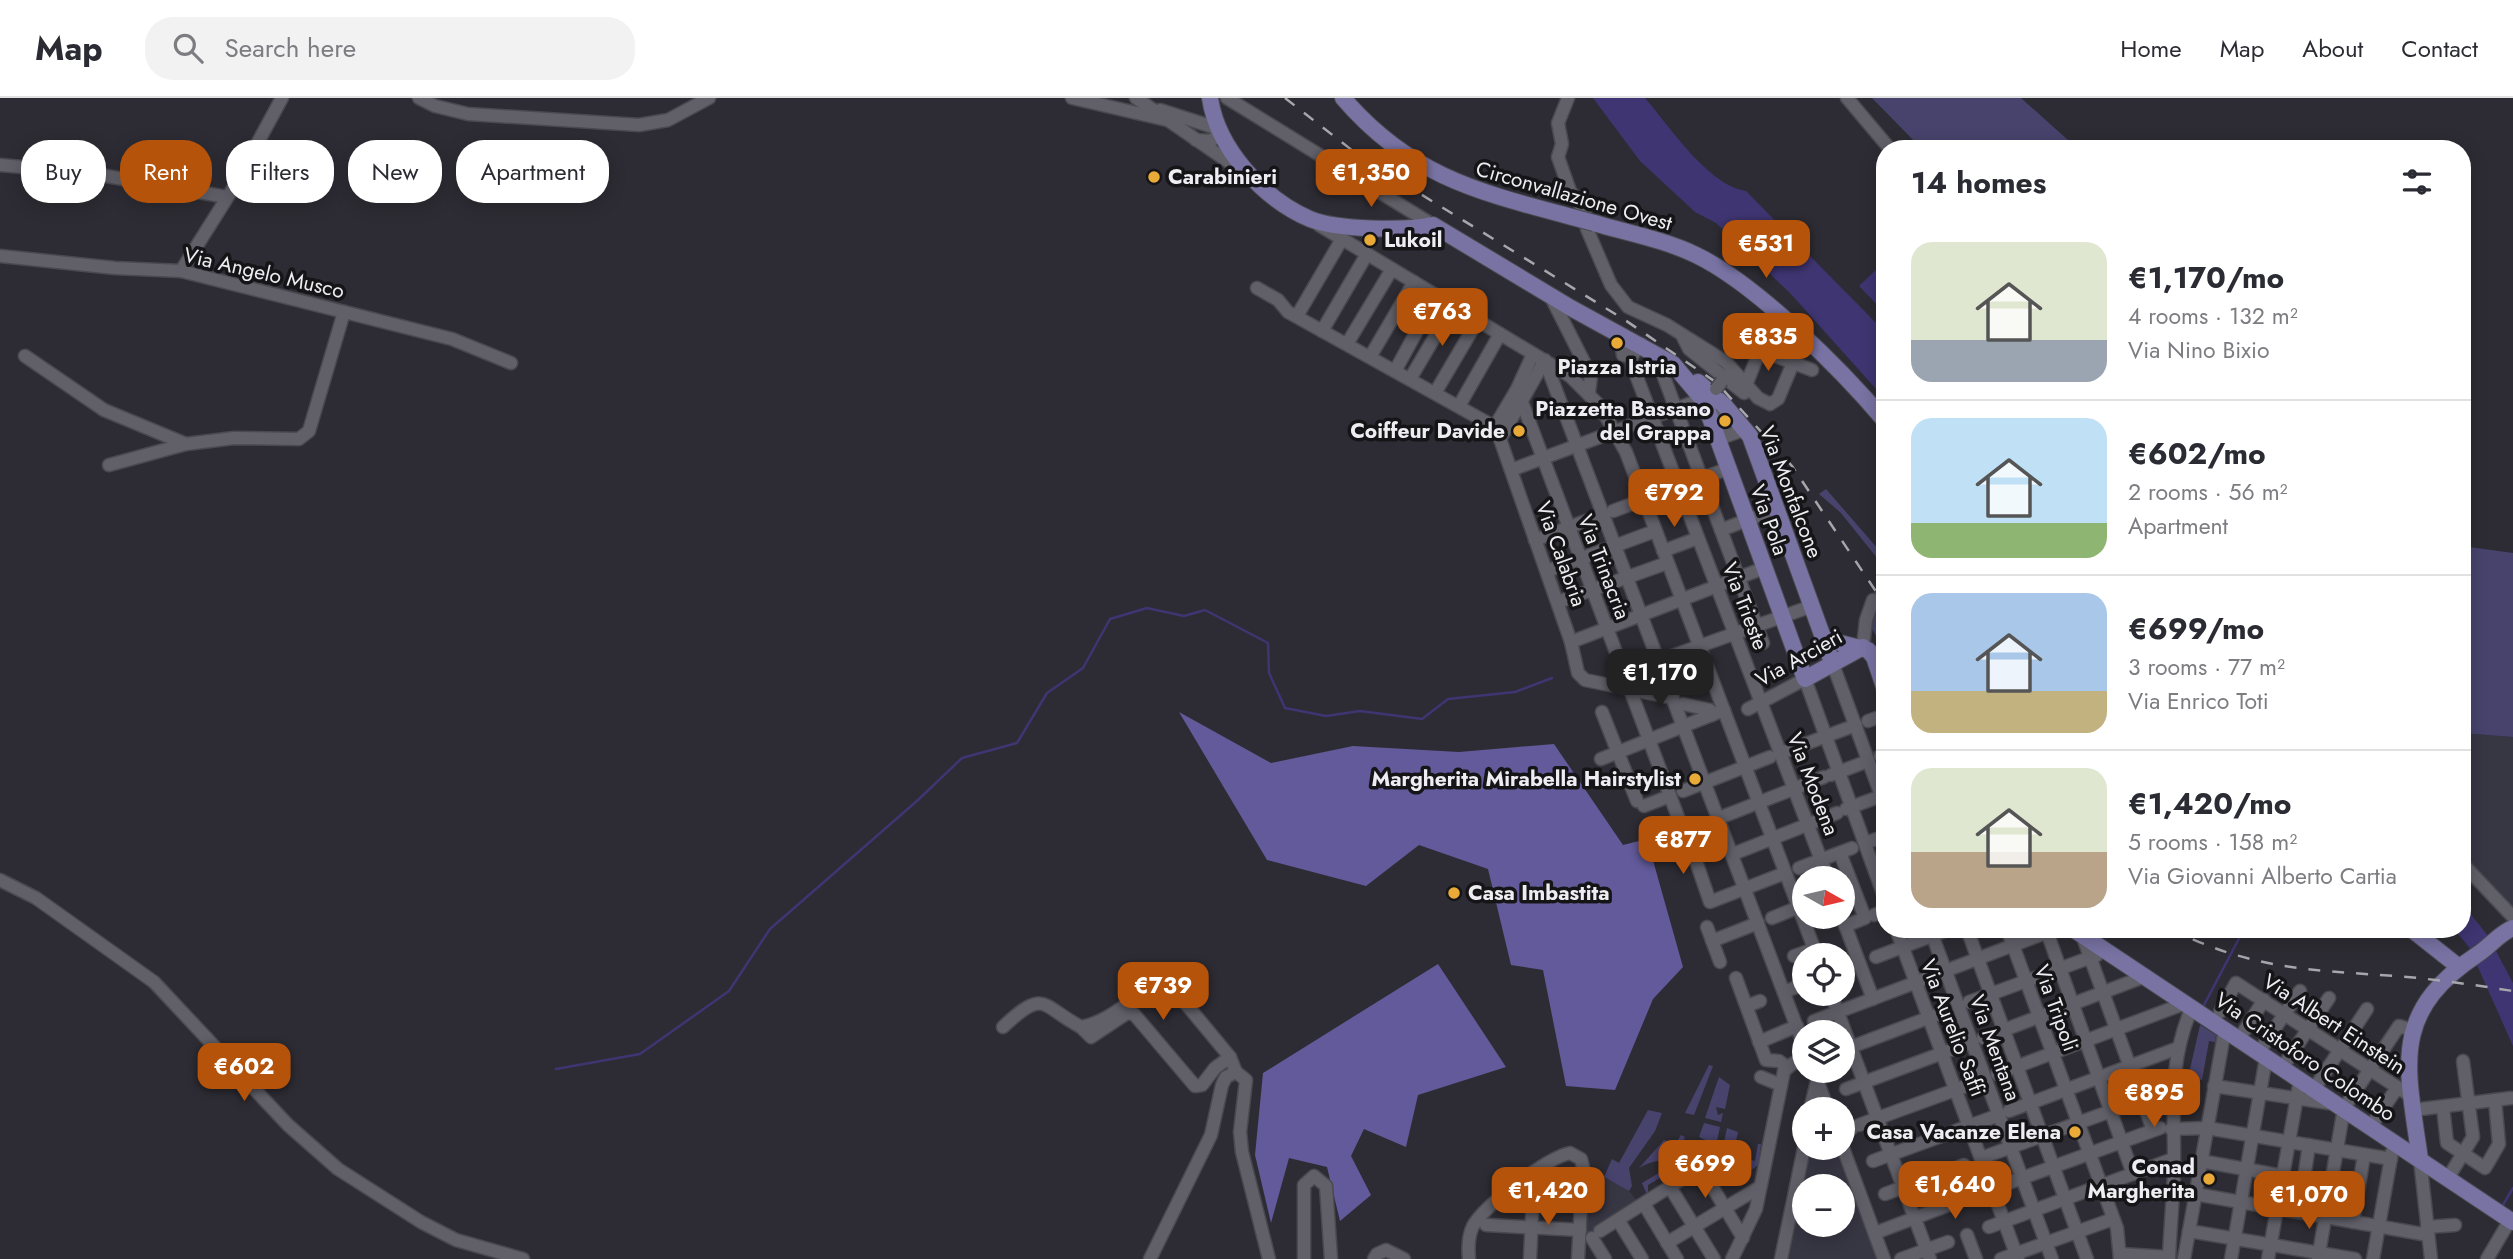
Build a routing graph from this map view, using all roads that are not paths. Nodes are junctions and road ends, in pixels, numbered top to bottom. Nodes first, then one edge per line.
1 (419, 98) edge
2 (1072, 98) edge
3 (1136, 98) edge
4 (1227, 98) edge
5 (1343, 98) edge
6 (1568, 98) edge
7 (1847, 98) edge
8 (281, 99) edge
9 (700, 99) edge
10 (1210, 100) edge
11 (1174, 118) junction
12 (1221, 133) junction
13 (258, 140) edge
14 (1196, 140) junction
15 (1882, 140) edge
16 (0, 165) edge
17 (1247, 173) junction
18 (226, 197) edge
19 (226, 199) edge
20 (1310, 219) junction
21 (1433, 225) junction
22 (1342, 239) junction
23 (1367, 254) junction
24 (0, 256) edge
25 (1392, 269) junction
26 (181, 271) junction
27 (1414, 282) junction
28 (1257, 288) dead end
29 (1550, 295) junction
30 (1436, 296) junction
31 (1453, 306) junction
32 (344, 312) junction
33 (1297, 316) junction
34 (1478, 320) junction
35 (1322, 331) junction
36 (1500, 334) junction
37 (1681, 334) junction
38 (1347, 344) junction
39 (1744, 344) dead end
40 (1760, 350) junction
41 (1633, 351) junction
42 (1655, 353) junction
43 (25, 356) dead end
44 (1370, 357) junction
45 (1539, 357) junction
46 (511, 363) dead end
47 (1793, 363) junction
48 (1812, 370) dead end
49 (1395, 371) junction
50 (1410, 379) junction
51 (1746, 384) junction
52 (1716, 388) junction
53 (1589, 392) junction
54 (1434, 393) junction
55 (1519, 395) junction
56 (1770, 404) junction
57 (1459, 406) junction
58 (1675, 409) junction
59 (1876, 412) edge
60 (1652, 417) junction
61 (1746, 429) junction
62 (1614, 431) junction
63 (1499, 432) junction
64 (1720, 438) junction
65 (186, 444) junction
66 (1577, 444) junction
67 (1542, 457) junction
68 (109, 465) dead end
69 (1727, 469) junction
70 (1511, 470) junction
71 (1702, 478) junction
72 (1678, 487) junction
73 (1644, 500) junction
74 (1776, 509) junction
75 (1608, 513) junction
76 (1746, 520) junction
77 (1568, 528) junction
78 (1721, 530) junction
79 (1655, 531) junction
80 (1698, 538) junction
81 (1535, 540) junction
82 (1616, 546) junction
83 (1665, 557) junction
84 (1579, 559) junction
85 (1764, 568) junction
86 (1547, 571) junction
87 (1739, 577) junction
88 (1628, 578) junction
89 (1717, 586) junction
90 (1592, 590) junction
91 (1872, 600) dead end
92 (1682, 601) junction
93 (1558, 602) junction
94 (1812, 606) junction
95 (1643, 615) junction
96 (1782, 617) junction
97 (1757, 626) junction
98 (1606, 628) junction
99 (1734, 634) junction
100 (1824, 639) junction
101 (1572, 642) junction
102 (1763, 643) dead end
103 (1700, 646) junction
104 (1863, 647) junction
105 (1659, 660) junction
106 (1832, 662) junction
107 (1876, 663) edge
108 (1624, 673) junction
109 (1805, 679) junction
110 (1630, 688) junction
111 (1675, 702) junction
112 (1762, 702) junction
113 (1748, 709) dead end
114 (1602, 712) dead end
115 (1718, 713) junction
116 (1876, 718) edge
117 (1862, 723) junction
118 (1685, 727) junction
119 (1826, 736) junction
120 (1649, 740) junction
121 (1618, 752) junction
122 (1876, 753) edge
123 (1775, 755) junction
124 (1876, 758) edge
125 (1601, 759) dead end
126 (1746, 767) junction
127 (1831, 775) junction
128 (1706, 782) junction
129 (1794, 789) junction
130 (1683, 791) dead end
131 (1670, 796) junction
132 (1759, 802) junction
133 (1876, 803) edge
134 (1845, 810) junction
135 (1719, 818) junction
136 (1808, 824) junction
137 (1681, 825) dead end
138 (1773, 837) junction
139 (1688, 838) dead end
140 (1876, 839) edge
141 (1852, 848) junction
142 (1733, 854) junction
143 (1821, 860) junction
144 (1804, 866) edge
145 (1823, 866) edge
146 (1852, 866) edge
147 (1876, 872) edge
148 (1785, 873) junction
149 (2471, 873) edge
150 (1876, 879) edge
151 (0, 880) edge
152 (1855, 886) edge
153 (1746, 889) junction
154 (1792, 890) edge
155 (1855, 890) edge
156 (1792, 910) edge
157 (2509, 913) edge
158 (1874, 915) edge
159 (1772, 918) dead end
160 (1855, 919) edge
161 (1758, 923) junction
162 (1707, 927) dead end
163 (2513, 928) edge
164 (1849, 929) edge
165 (1900, 938) edge
166 (1921, 938) edge
167 (1932, 938) edge
168 (1970, 938) edge
169 (2010, 938) edge
170 (2032, 938) edge
171 (2052, 938) edge
172 (2080, 938) edge
173 (2086, 938) edge
174 (2425, 938) edge
175 (1712, 941) junction
176 (2496, 942) junction
177 (2513, 942) edge
178 (2013, 946) junction
179 (1903, 947) junction
180 (2107, 952) junction
181 (1792, 957) edge
182 (2090, 957) junction
183 (1978, 959) junction
184 (1869, 960) junction
185 (1720, 962) dead end
186 (1774, 963) junction
187 (2464, 963) junction
188 (2060, 968) junction
189 (1940, 973) junction
190 (2146, 976) junction
191 (1736, 978) dead end
192 (2026, 981) junction
193 (1915, 982) junction
194 (1792, 989) edge
195 (2300, 990) dead end
196 (1784, 992) junction
197 (2103, 993) junction
198 (1990, 995) junction
199 (2329, 998) dead end
200 (1873, 999) junction
201 (2264, 1000) junction
202 (1760, 1001) dead end
203 (2072, 1004) junction
204 (2189, 1005) junction
205 (1746, 1006) junction
206 (1836, 1006) edge
207 (1955, 1008) junction
208 (2367, 1009) dead end
209 (1838, 1012) junction
210 (2220, 1012) dead end
211 (2286, 1014) junction
212 (2039, 1017) junction
213 (1929, 1018) junction
214 (1795, 1020) edge
215 (1817, 1020) edge
216 (1840, 1020) edge
217 (1105, 1023) junction
218 (1003, 1027) dead end
219 (1792, 1028) edge
220 (2116, 1029) junction
221 (2224, 1029) junction
222 (2004, 1030) junction
223 (2412, 1030) junction
224 (2309, 1031) junction
225 (2239, 1039) junction
226 (1978, 1040) junction
227 (2086, 1041) junction
228 (1759, 1042) junction
229 (1855, 1045) edge
230 (2178, 1048) junction
231 (2339, 1051) junction
232 (1942, 1053) junction
233 (2053, 1054) junction
234 (2263, 1055) junction
235 (1230, 1057) junction
236 (2463, 1061) dead end
237 (1855, 1064) edge
238 (1792, 1065) edge
239 (2130, 1066) junction
240 (1787, 1067) junction
241 (2017, 1067) junction
242 (2282, 1068) junction
243 (2369, 1070) junction
244 (1236, 1072) junction
245 (1761, 1077) dead end
246 (1991, 1077) junction
247 (2099, 1078) junction
248 (2300, 1080) junction
249 (1864, 1083) junction
250 (1781, 1085) junction
251 (2214, 1086) junction
252 (2172, 1089) junction
253 (2314, 1089) junction
254 (1956, 1090) junction
255 (2066, 1090) junction
256 (2260, 1093) junction
257 (1835, 1097) edge
258 (2296, 1098) junction
259 (2407, 1098) junction
260 (2511, 1098) edge
261 (2142, 1099) junction
262 (2495, 1100) junction
263 (2030, 1103) junction
264 (2469, 1104) junction
265 (2341, 1106) junction
266 (2443, 1107) junction
267 (2111, 1110) junction
268 (2004, 1113) junction
269 (1878, 1118) junction
270 (2078, 1123) junction
271 (1969, 1126) junction
272 (2371, 1126) junction
273 (1855, 1127) edge
274 (2171, 1127) junction
275 (2207, 1128) junction
276 (2153, 1130) junction
277 (2042, 1136) junction
278 (2253, 1136) junction
279 (2122, 1141) junction
280 (2289, 1142) junction
281 (2394, 1142) junction
282 (2309, 1145) junction
283 (2011, 1147) junction
284 (2337, 1150) junction
285 (2089, 1153) junction
286 (1891, 1154) junction
287 (2463, 1154) junction
288 (2364, 1155) junction
289 (1695, 1158) dead end
290 (1981, 1158) junction
291 (2173, 1159) junction
292 (2391, 1159) junction
293 (2420, 1159) junction
294 (1801, 1160) edge
295 (1847, 1160) edge
296 (2201, 1161) junction
297 (1964, 1165) dead end
298 (2053, 1167) junction
299 (2247, 1169) junction
300 (1851, 1170) junction
301 (2133, 1174) junction
302 (2283, 1176) junction
303 (2022, 1178) junction
304 (2448, 1178) junction
305 (1682, 1179) dead end
306 (1760, 1186) junction
307 (2101, 1186) junction
308 (1670, 1187) junction
309 (1903, 1187) junction
310 (1988, 1191) junction
311 (2195, 1194) junction
312 (1582, 1197) junction
313 (2064, 1199) junction
314 (1863, 1202) junction
315 (2241, 1202) junction
316 (1644, 1204) junction
317 (1725, 1208) junction
318 (2277, 1208) junction
319 (2034, 1211) junction
320 (2299, 1212) junction
321 (2325, 1217) junction
322 (1915, 1218) junction
323 (2113, 1219) junction
324 (1618, 1220) junction
325 (2511, 1221) edge
326 (2004, 1222) junction
327 (2353, 1222) junction
328 (2455, 1225) dead end
329 (1480, 1226) junction
330 (1694, 1226) junction
331 (2378, 1226) junction
332 (1989, 1227) dead end
333 (1532, 1228) junction
334 (1580, 1230) junction
335 (2189, 1231) junction
336 (2428, 1231) junction
337 (2077, 1232) junction
338 (1875, 1233) junction
339 (1967, 1235) dead end
340 (1743, 1238) junction
341 (2235, 1239) junction
342 (1948, 1241) dead end
343 (1667, 1243) junction
344 (2046, 1243) junction
345 (2271, 1245) junction
346 (1654, 1250) dead end
347 (1929, 1254) edge
348 (2017, 1256) edge
349 (2318, 1256) edge
350 (2120, 1257) edge
351 (1641, 1258) edge
352 (2169, 1258) edge
353 (523, 1259) edge
354 (1150, 1259) edge
355 (1269, 1259) edge
356 (1304, 1259) edge
357 (1331, 1259) edge
358 (1374, 1259) edge
359 (1404, 1259) edge
360 (1469, 1259) edge
361 (1530, 1259) edge
362 (1578, 1259) edge
363 (1605, 1259) edge
364 (1677, 1259) edge
365 (1714, 1259) edge
366 (1731, 1259) edge
367 (1781, 1259) edge
368 (1884, 1259) edge
369 (1901, 1259) edge
370 (1976, 1259) edge
371 (2001, 1259) edge
372 (2052, 1259) edge
373 (2087, 1259) edge
374 (2184, 1259) edge
375 (2231, 1259) edge
376 (2268, 1259) edge
377 (2355, 1259) edge
378 (2373, 1259) edge
379 (2431, 1259) edge
380 (2487, 1259) edge

1 - 9 street
2 - 11 street
3 - 11 street
4 - 21 street
5 - 59 main road, Circonvallazione Ovest, bridge
6 - 37 street
7 - 15 street
8 - 13 street
10 - 11 street
10 - 12 main road
11 - 12 street
11 - 14 street
12 - 14 street
12 - 17 main road
14 - 17 street
16 - 18 street
17 - 20 main road
19 - 26 street
20 - 21 main road
20 - 22 street
21 - 29 main road, Via Pola
22 - 23 street
22 - 33 street
23 - 25 street
23 - 35 street
24 - 26 street, Via Angelo Musco
25 - 27 street
25 - 38 street
26 - 32 street, Via Angelo Musco
27 - 30 street
27 - 44 street
28 - 33 street
29 - 41 main road, Via Pola
29 - 53 street
30 - 31 street
30 - 49 street
31 - 34 street
31 - 50 street
32 - 46 street, Via Angelo Musco
32 - 65 street
33 - 35 street
34 - 36 street
34 - 54 street
35 - 38 street
36 - 45 street
36 - 57 street
37 - 51 street
37 - 52 street
38 - 44 street
39 - 40 street
40 - 47 street
40 - 51 street
41 - 42 main road, Via Pola
41 - 60 street, Via Trieste
42 - 52 main road, Via Pola
42 - 58 street
43 - 65 street
44 - 49 street
45 - 53 street
45 - 55 street
45 - 66 street
47 - 48 street
47 - 56 street
49 - 50 street
50 - 54 street
51 - 56 street
52 - 56 street
52 - 58 street
52 - 61 main road, Via Monfalcone
52 - 64 main road, Via Pola
53 - 62 street
54 - 57 street
55 - 63 street
55 - 67 street, Via Trinacria
57 - 63 street
58 - 60 street
58 - 71 street
60 - 62 street
60 - 72 street, Via Trieste
61 - 64 street
61 - 74 main road, Via Monfalcone
62 - 66 street
62 - 73 street
63 - 70 street, Via Calabria
64 - 69 main road, Via Pola
65 - 68 street
66 - 67 street
66 - 75 street
67 - 70 street
67 - 77 street, Via Trinacria
69 - 71 street
69 - 76 main road, Via Pola
70 - 81 street, Via Calabria
71 - 72 street
71 - 78 street
72 - 73 street
72 - 80 street, Via Trieste
73 - 75 street
73 - 79 street
74 - 76 street
74 - 94 main road, Via Monfalcone
75 - 77 street
75 - 82 street
76 - 78 street
76 - 85 main road, Via Pola
77 - 81 street
77 - 84 street, Via Trinacria
78 - 87 street
79 - 82 street
79 - 83 street
80 - 83 street
80 - 89 street, Via Trieste
81 - 86 street, Via Calabria
82 - 84 street
82 - 88 street
83 - 88 street
83 - 92 street
84 - 86 street
84 - 90 street, Via Trinacria
85 - 87 street
85 - 96 main road, Via Pola
86 - 93 street, Via Calabria
87 - 89 street
87 - 97 street
88 - 90 street
88 - 95 street
89 - 92 street
89 - 99 street, Via Trieste
90 - 93 street
90 - 98 street, Via Trinacria
91 - 104 street, Via Arcieri
92 - 95 street
92 - 103 street
93 - 101 street, Via Calabria
94 - 96 street
94 - 100 main road, Via Monfalcone
95 - 98 street
95 - 105 street
96 - 97 street
96 - 109 main road, Via Pola
97 - 99 street
97 - 102 street
98 - 101 street
98 - 108 street, Via Trinacria
99 - 103 street
99 - 112 street, Via Trieste
100 - 104 main road
100 - 106 main road, Via Monfalcone
101 - 110 street, Via Calabria
103 - 105 street
103 - 115 street
104 - 106 main road, Via Arcieri
104 - 107 main road
105 - 108 street
105 - 111 street
106 - 109 main road, Via Arcieri
106 - 117 street
108 - 110 street, Via Trinacria
109 - 112 street, Via Arcieri
109 - 119 street
110 - 111 street
110 - 120 street, Via Trinacria
111 - 115 street
111 - 118 street
112 - 113 street, Via Arcieri
112 - 123 street, Via Modena
114 - 121 street
115 - 118 street
115 - 126 street
116 - 117 street
117 - 119 street
117 - 122 street
118 - 120 street
118 - 128 street
119 - 123 street
119 - 127 street
120 - 121 street
120 - 131 street, Via Trinacria
121 - 125 street
121 - 131 street
123 - 126 street
123 - 129 street, Via Modena
124 - 127 street
126 - 128 street
126 - 132 street
127 - 129 street
127 - 134 street
128 - 130 street
128 - 135 street
129 - 132 street
129 - 136 street, Via Modena
131 - 137 street, Via Trinacria
132 - 135 street
132 - 138 street
133 - 134 street
134 - 136 street
134 - 141 street
135 - 142 street
136 - 138 street
136 - 143 street, Via Modena
138 - 142 street
138 - 148 street
139 - 153 street
140 - 141 street
141 - 143 street
141 - 146 street
141 - 147 street
142 - 153 street
143 - 144 street
143 - 145 street, Via Modena
148 - 153 street
148 - 154 street
149 - 157 street
150 - 152 street
151 - 353 street
153 - 161 street
155 - 158 street
156 - 159 street
157 - 163 street
158 - 160 street
161 - 175 street
161 - 186 street
162 - 175 street
163 - 176 main road
164 - 184 street
165 - 179 street, Via Aurelio Saffi
166 - 179 street
167 - 189 street, Via Mentana
168 - 183 street
169 - 178 street, Via Tripoli
170 - 178 street
171 - 188 street
172 - 182 street
173 - 180 main road, Via Cristoforo Colombo
174 - 187 main road
175 - 185 street
176 - 177 main road
176 - 187 main road
178 - 183 street
178 - 192 street, Via Tripoli
179 - 184 street
179 - 193 street, Via Aurelio Saffi
180 - 182 street
180 - 190 main road, Via Cristoforo Colombo
181 - 186 street
182 - 188 street
182 - 197 street
183 - 189 street
183 - 198 street
184 - 200 street
186 - 196 street
187 - 223 main road
188 - 192 street
188 - 203 street
189 - 193 street
189 - 207 street, Via Mentana
190 - 197 street
190 - 204 main road, Via Cristoforo Colombo
191 - 205 street
192 - 198 street
192 - 212 street, Via Tripoli
193 - 200 street
193 - 213 street, Via Aurelio Saffi
194 - 196 street
195 - 211 street
196 - 214 street
197 - 203 street
197 - 220 street
198 - 207 street
198 - 222 street
199 - 224 street
200 - 209 street
201 - 210 street, Via Albert Einstein
201 - 211 street, Via Albert Einstein
201 - 225 street
202 - 205 street
203 - 212 street
203 - 227 street
204 - 220 street
204 - 221 main road, Via Cristoforo Colombo
204 - 230 street
205 - 228 street
206 - 209 street
207 - 213 street
207 - 226 street, Via Mentana
208 - 231 street
209 - 215 street
209 - 216 street
211 - 224 street, Via Albert Einstein
211 - 234 street
212 - 222 street
212 - 233 street, Via Tripoli
213 - 229 street
213 - 232 street, Via Aurelio Saffi
217 - 218 street
217 - 235 street
217 - 235 street
219 - 228 street
220 - 227 street
220 - 239 street
221 - 225 main road, Via Cristoforo Colombo
221 - 251 street
222 - 226 street
222 - 241 street
223 - 243 street
223 - 259 main road
224 - 231 street, Via Albert Einstein
224 - 242 street
225 - 234 main road, Via Cristoforo Colombo
226 - 232 street
226 - 246 street, Via Mentana
227 - 233 street
227 - 247 street
228 - 240 street
230 - 239 street
230 - 252 street
231 - 243 street, Via Albert Einstein
231 - 253 street
232 - 249 street
232 - 254 street, Via Aurelio Saffi
233 - 241 street
233 - 255 street, Via Tripoli
234 - 242 main road, Via Cristoforo Colombo
234 - 256 street
235 - 244 street
236 - 264 street
237 - 249 street
238 - 240 street
239 - 247 street
239 - 261 street
240 - 250 street
241 - 246 street
241 - 263 street
242 - 248 main road, Via Cristoforo Colombo
243 - 259 street, Via Albert Einstein
243 - 265 street
244 - 354 street
244 - 355 street
245 - 250 street
246 - 254 street
246 - 268 street, Via Mentana
247 - 255 street
247 - 267 street
248 - 253 main road, Via Cristoforo Colombo
248 - 258 street
249 - 257 street
249 - 269 street
250 - 306 street
251 - 256 street
251 - 275 street
252 - 261 street
252 - 274 street
253 - 265 main road, Via Cristoforo Colombo
254 - 269 street
254 - 271 street, Via Aurelio Saffi
255 - 263 street
255 - 270 street, Via Tripoli
256 - 258 street
256 - 278 street
258 - 265 street
258 - 280 street
259 - 266 street
259 - 272 street
259 - 293 main road
260 - 262 street
261 - 267 street
261 - 276 street
262 - 264 street
262 - 287 street
263 - 268 street
263 - 277 street
264 - 266 street
264 - 287 street
265 - 272 main road, Via Cristoforo Colombo
265 - 284 street
266 - 287 street
267 - 270 street
267 - 279 street
268 - 271 street
268 - 283 street, Via Mentana
269 - 273 street
269 - 286 street
270 - 277 street
270 - 285 street, Via Tripoli
271 - 286 street
271 - 290 street, Via Aurelio Saffi
272 - 281 main road, Via Cristoforo Colombo
274 - 275 street
274 - 276 street
274 - 291 street
275 - 278 street
275 - 296 street
276 - 279 street
277 - 283 street
277 - 298 street
278 - 280 street
278 - 299 street
279 - 285 street
279 - 301 street
280 - 282 street
280 - 302 street
281 - 292 street
281 - 293 main road, Via Cristoforo Colombo
282 - 284 street
282 - 320 street
283 - 290 street
283 - 303 street, Via Mentana
284 - 288 street
284 - 321 street
285 - 298 street
285 - 307 street, Via Tripoli
286 - 300 street
286 - 309 street
287 - 304 street
288 - 292 street
288 - 327 street
289 - 317 street
290 - 310 street, Via Aurelio Saffi
291 - 301 street
291 - 352 street
292 - 331 street
293 - 304 main road, Via Cristoforo Colombo
293 - 336 street
294 - 367 street
295 - 300 street
296 - 299 street
296 - 311 street
297 - 309 street
298 - 303 street
298 - 313 street
299 - 302 street
299 - 315 street
300 - 314 street
301 - 307 street
302 - 318 street
303 - 310 street
303 - 319 street, Via Mentana
304 - 325 main road, Via Cristoforo Colombo
305 - 308 street
306 - 317 street
306 - 340 street
307 - 313 street
307 - 323 street, Via Tripoli
308 - 316 street
308 - 330 street
309 - 314 street
309 - 322 street
310 - 322 street
310 - 326 street, Via Aurelio Saffi
311 - 315 street
311 - 335 street
312 - 329 street
312 - 333 street
312 - 334 street
313 - 319 street
313 - 337 street
314 - 338 street
315 - 318 street
315 - 341 street
316 - 324 street
316 - 343 street
317 - 330 street
317 - 340 street
318 - 320 street
318 - 345 street
319 - 326 street
319 - 344 street, Via Mentana
320 - 321 street
321 - 327 street
321 - 349 street
322 - 338 street
322 - 347 street
323 - 337 street
323 - 350 street, Via Tripoli
324 - 351 street
324 - 363 street
325 - 380 street
326 - 332 street
326 - 348 street, Via Aurelio Saffi
327 - 331 street
328 - 336 street
329 - 333 street
329 - 360 street
330 - 343 street
330 - 365 street
331 - 336 street
331 - 378 street
333 - 334 street
333 - 361 street
334 - 362 street
335 - 341 street
335 - 374 street
336 - 379 street
337 - 344 street
337 - 373 street
338 - 368 street
339 - 370 street
340 - 366 street
341 - 345 street
341 - 375 street
342 - 347 street
343 - 364 street
344 - 348 street
344 - 372 street, Via Mentana
345 - 349 street
345 - 376 street
346 - 351 street
347 - 369 street
348 - 371 street
349 - 377 street
350 - 352 street
356 - 357 street
358 - 359 street

